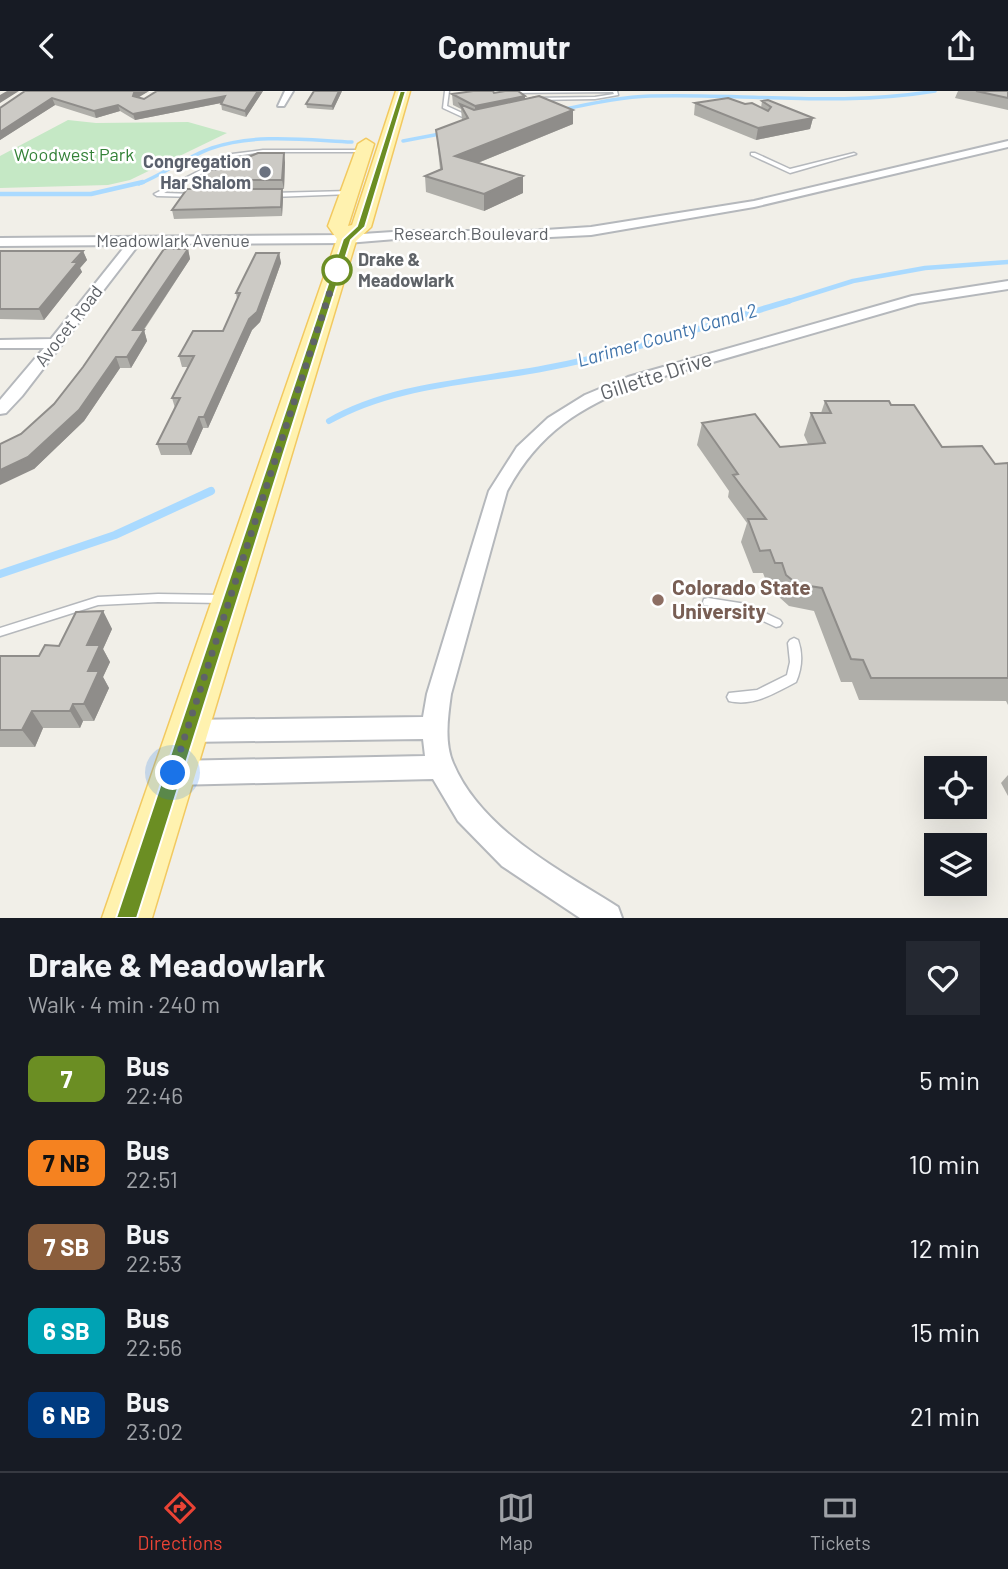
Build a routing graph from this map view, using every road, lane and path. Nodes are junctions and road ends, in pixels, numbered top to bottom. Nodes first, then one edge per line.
1 (289, 91) edge
2 (403, 91) edge
3 (447, 91) edge
4 (615, 91) edge
5 (513, 93) edge
6 (505, 95) edge
7 (456, 98) edge
8 (520, 99) edge
9 (446, 100) junction
10 (281, 104) dead end
11 (536, 108) edge
12 (474, 121) edge
13 (372, 127) dead end
14 (1008, 144) edge
15 (364, 151) junction
16 (753, 154) dead end
17 (854, 154) dead end
18 (380, 165) junction
19 (349, 193) junction
20 (264, 195) edge
21 (200, 196) edge
22 (347, 239) junction
23 (0, 241) edge
24 (135, 241) junction
25 (1008, 285) edge
26 (0, 344) edge
27 (56, 344) junction
28 (0, 409) edge
29 (230, 599) junction
30 (708, 602) dead end
31 (776, 623) dead end
32 (0, 632) edge
33 (794, 643) dead end
34 (733, 697) dead end
35 (434, 728) junction
36 (186, 731) junction
37 (440, 766) junction
38 (173, 773) junction
39 (127, 918) edge
40 (607, 918) edge

1 - 10 street
2 - 18 main road
3 - 9 lane
4 - 5 lane
4 - 11 lane
5 - 6 lane
5 - 8 lane
7 - 9 lane
9 - 12 lane
13 - 15 main road
14 - 22 street, Research Boulevard
15 - 18 main road
15 - 19 main road
15 - 21 lane
16 - 17 lane
18 - 22 main road
19 - 20 lane
19 - 22 main road
22 - 24 street, Meadowlark Avenue
22 - 29 main road
23 - 24 street, Meadowlark Avenue
24 - 27 street, Avocet Road
25 - 35 street, Gillette Drive
26 - 27 street
27 - 28 street, Avocet Road
29 - 32 lane
29 - 36 main road
30 - 31 lane
33 - 34 lane
35 - 36 street
35 - 37 street, Gillette Drive
36 - 38 main road
37 - 38 street
37 - 40 street
38 - 39 main road

